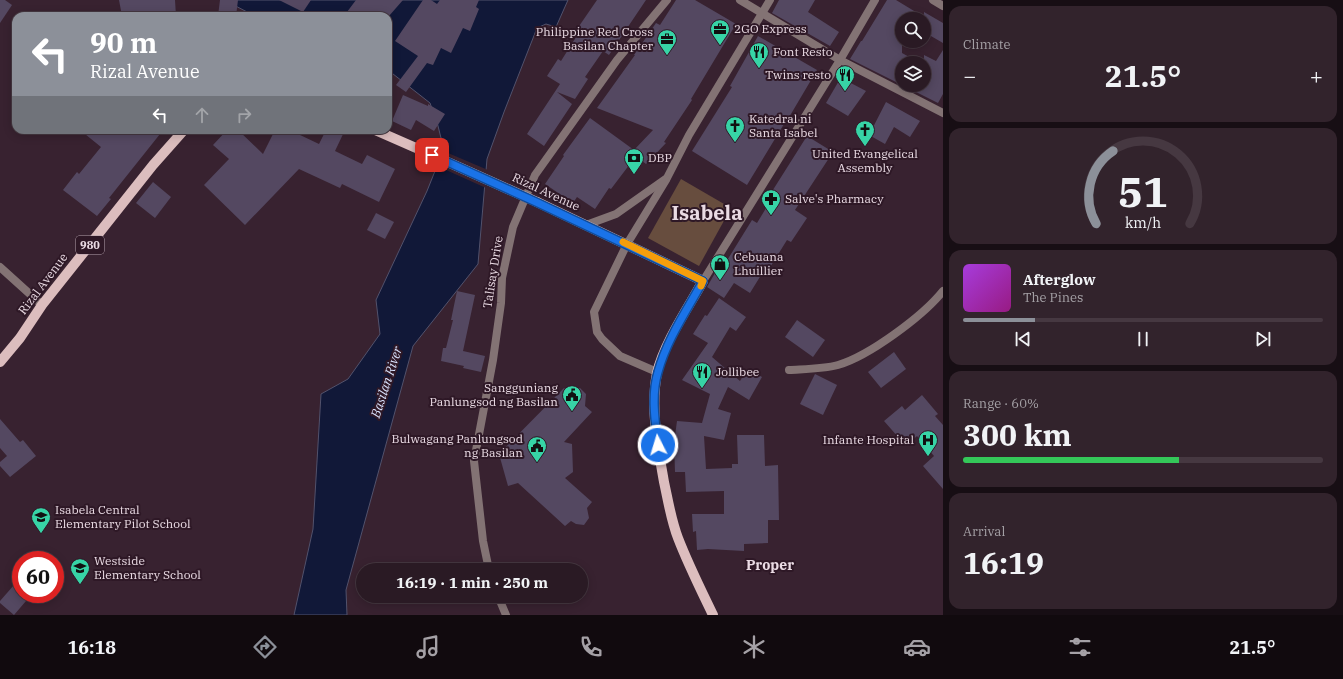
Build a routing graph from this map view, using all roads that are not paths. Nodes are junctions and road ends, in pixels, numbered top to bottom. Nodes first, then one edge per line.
1 (667, 0) edge
2 (740, 0) edge
3 (770, 0) edge
4 (875, 0) edge
5 (933, 0) edge
6 (943, 6) edge
7 (763, 13) junction
8 (840, 60) junction
9 (943, 113) edge
10 (180, 134) edge
11 (384, 134) edge
12 (667, 178) junction
13 (586, 225) junction
14 (627, 244) junction
15 (0, 267) edge
16 (703, 281) junction
17 (943, 291) edge
18 (42, 305) junction
19 (0, 362) edge
20 (788, 370) dead end
21 (658, 372) junction
22 (488, 563) edge
23 (501, 603) edge
24 (506, 615) edge
25 (714, 615) edge

1 - 22 street, Talisay Drive
2 - 7 street
3 - 7 street
4 - 8 street
5 - 6 street
7 - 8 street
7 - 12 street
8 - 9 street
8 - 16 street
10 - 18 main road, Rizal Avenue / 980
11 - 13 main road, Rizal Avenue, bridge
12 - 13 street
12 - 14 street
13 - 14 main road, Rizal Avenue
14 - 16 main road, Rizal Avenue
14 - 21 street
15 - 18 street
16 - 21 main road
17 - 20 street
18 - 19 main road, Rizal Avenue / 980
21 - 25 main road
23 - 24 street

